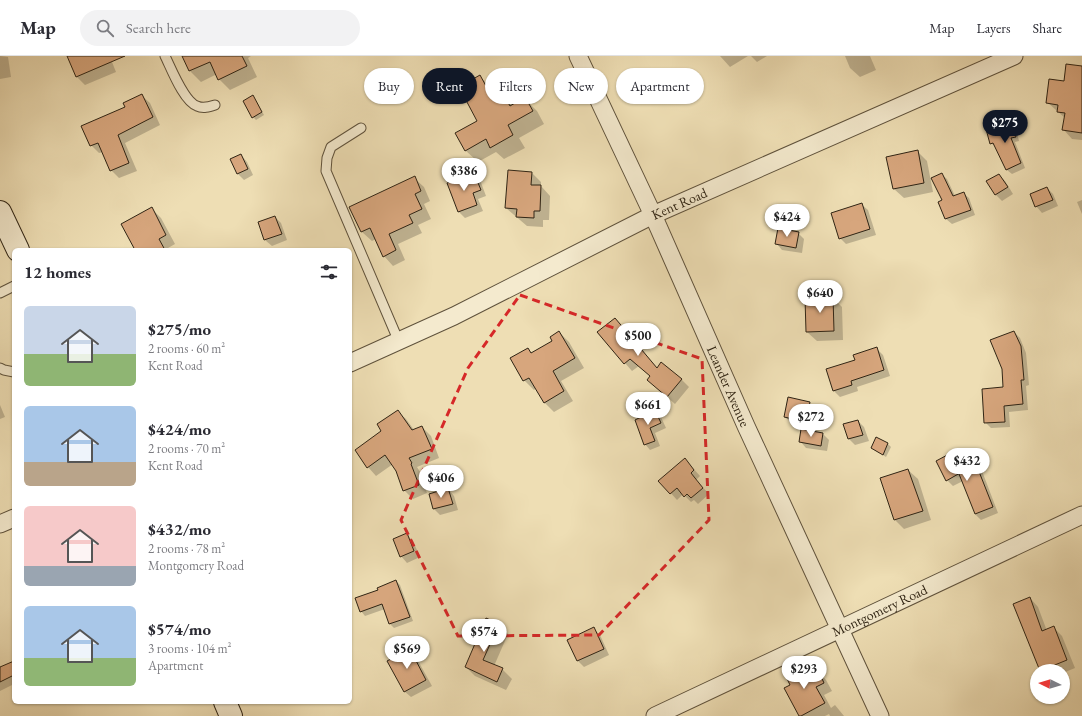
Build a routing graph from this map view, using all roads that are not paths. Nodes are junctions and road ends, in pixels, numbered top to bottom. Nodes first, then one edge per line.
1 (165, 56) edge
2 (578, 56) edge
3 (1014, 56) edge
4 (215, 105) dead end
5 (361, 128) dead end
6 (0, 212) edge
7 (652, 215) junction
8 (12, 243) edge
9 (12, 287) edge
10 (0, 293) edge
11 (399, 342) junction
12 (352, 362) edge
13 (0, 368) edge
14 (12, 372) edge
15 (1082, 515) edge
16 (12, 519) edge
17 (0, 524) edge
18 (840, 630) junction
19 (226, 704) edge
20 (231, 716) edge
21 (655, 716) edge
22 (880, 716) edge

1 - 4 lane
2 - 7 street, Leander Avenue
3 - 7 street, Kent Road
5 - 11 lane
6 - 8 main road
7 - 11 street, Kent Road
7 - 18 street, Leander Avenue
9 - 10 lane
11 - 12 street, Kent Road
13 - 14 lane
15 - 18 street, Montgomery Road
16 - 17 street
18 - 21 street, Montgomery Road
18 - 22 street, Leander Avenue
19 - 20 main road

